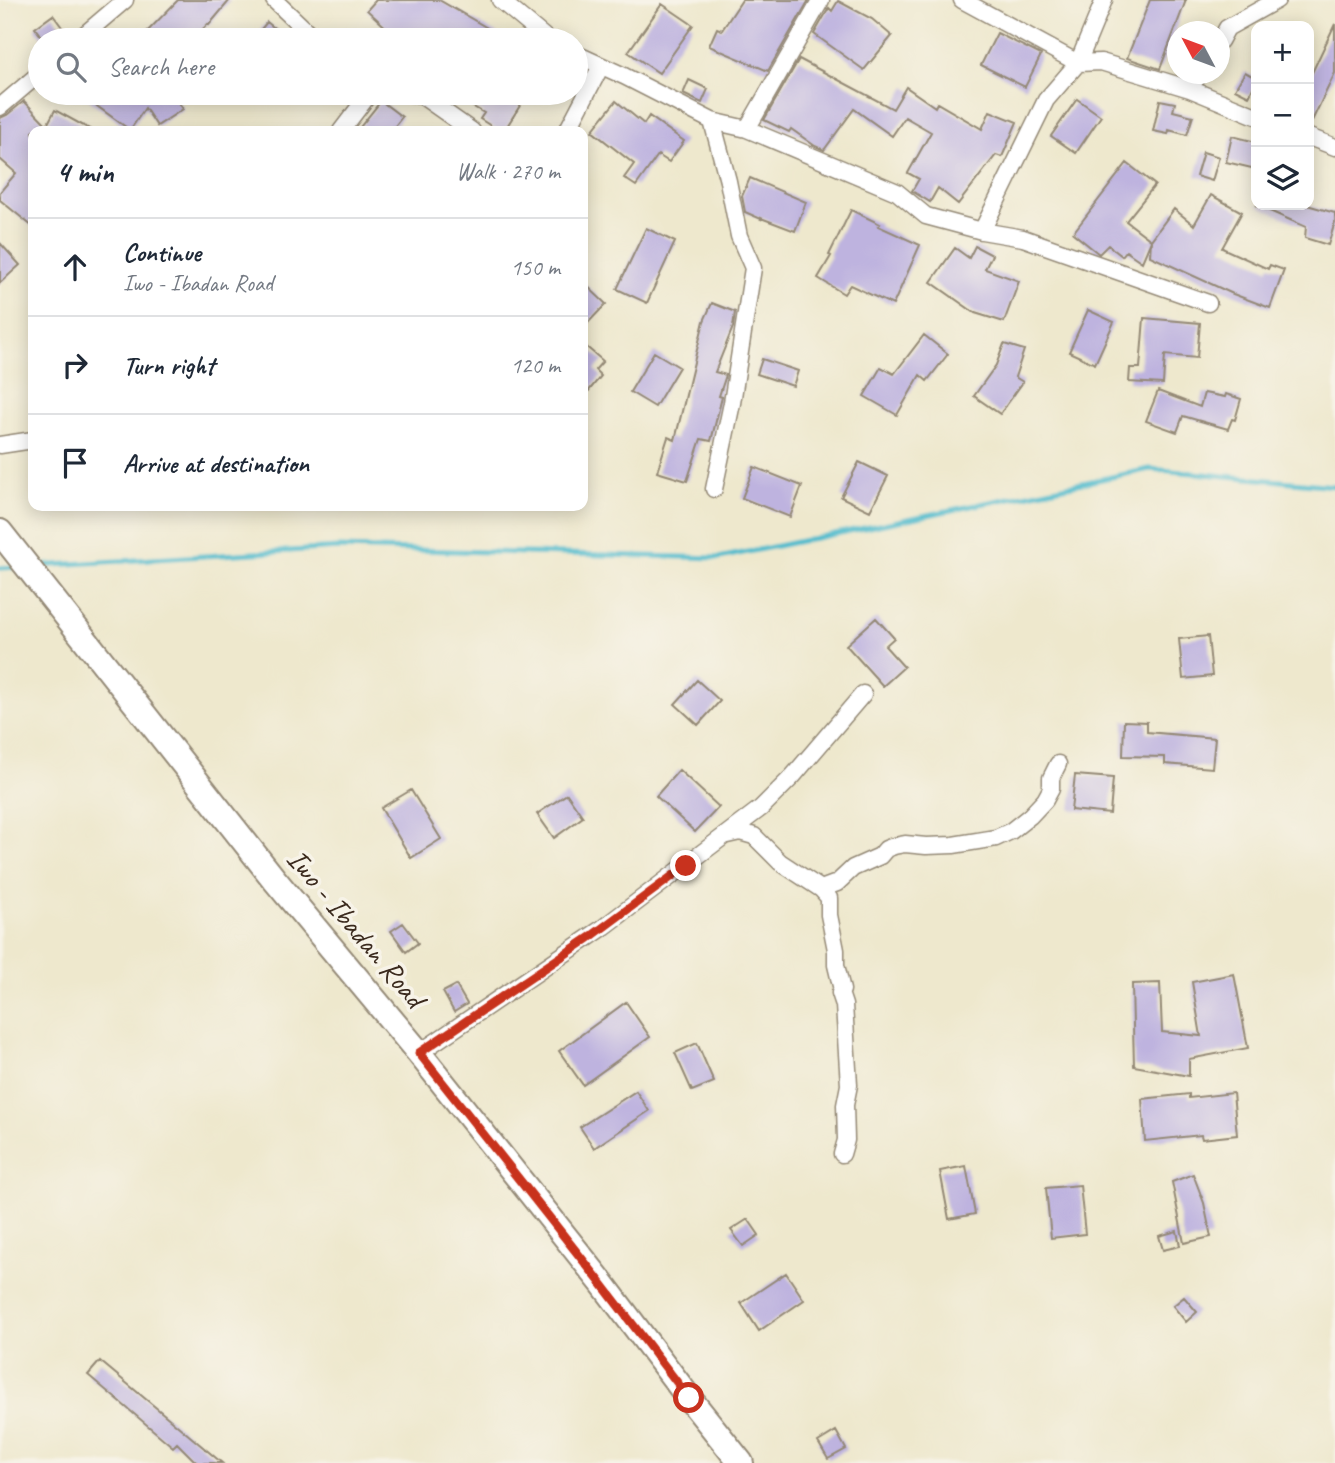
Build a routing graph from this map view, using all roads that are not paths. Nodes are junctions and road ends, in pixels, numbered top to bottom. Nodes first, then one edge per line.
1 (125, 0) edge
2 (274, 0) edge
3 (500, 0) edge
4 (821, 0) edge
5 (962, 0) edge
6 (1104, 0) edge
7 (1276, 0) edge
8 (1230, 26) edge
9 (92, 28) edge
10 (303, 28) edge
11 (534, 28) edge
12 (588, 60) edge
13 (1078, 63) junction
14 (601, 66) junction
15 (28, 83) edge
16 (1193, 84) edge
17 (1190, 89) junction
18 (588, 91) edge
19 (361, 105) edge
20 (435, 105) edge
21 (581, 105) edge
22 (0, 107) edge
23 (1251, 114) edge
24 (712, 121) junction
25 (345, 126) edge
26 (465, 126) edge
27 (570, 126) edge
28 (747, 129) junction
29 (1314, 139) edge
30 (1335, 147) edge
31 (982, 230) junction
32 (1208, 303) dead end
33 (28, 441) edge
34 (0, 444) edge
35 (714, 489) dead end
36 (0, 533) edge
37 (863, 694) dead end
38 (1058, 764) dead end
39 (727, 835) junction
40 (821, 889) junction
41 (419, 1053) junction
42 (842, 1154) dead end
43 (741, 1463) edge

1 - 9 street
2 - 10 street
3 - 11 street
4 - 28 street
5 - 13 street
6 - 13 street
7 - 8 street
12 - 14 street
13 - 17 street
13 - 31 street
14 - 18 street
14 - 24 street
15 - 22 street
16 - 17 street
17 - 23 street
19 - 25 street
20 - 26 street
21 - 27 street
24 - 28 street
24 - 35 street
28 - 31 street
29 - 30 street
31 - 32 street
33 - 34 street
36 - 41 main road, Iwo - Ibadan Road
37 - 39 street
38 - 40 street
39 - 40 street
39 - 41 street
40 - 42 street
41 - 43 main road, Iwo - Ibadan Road

